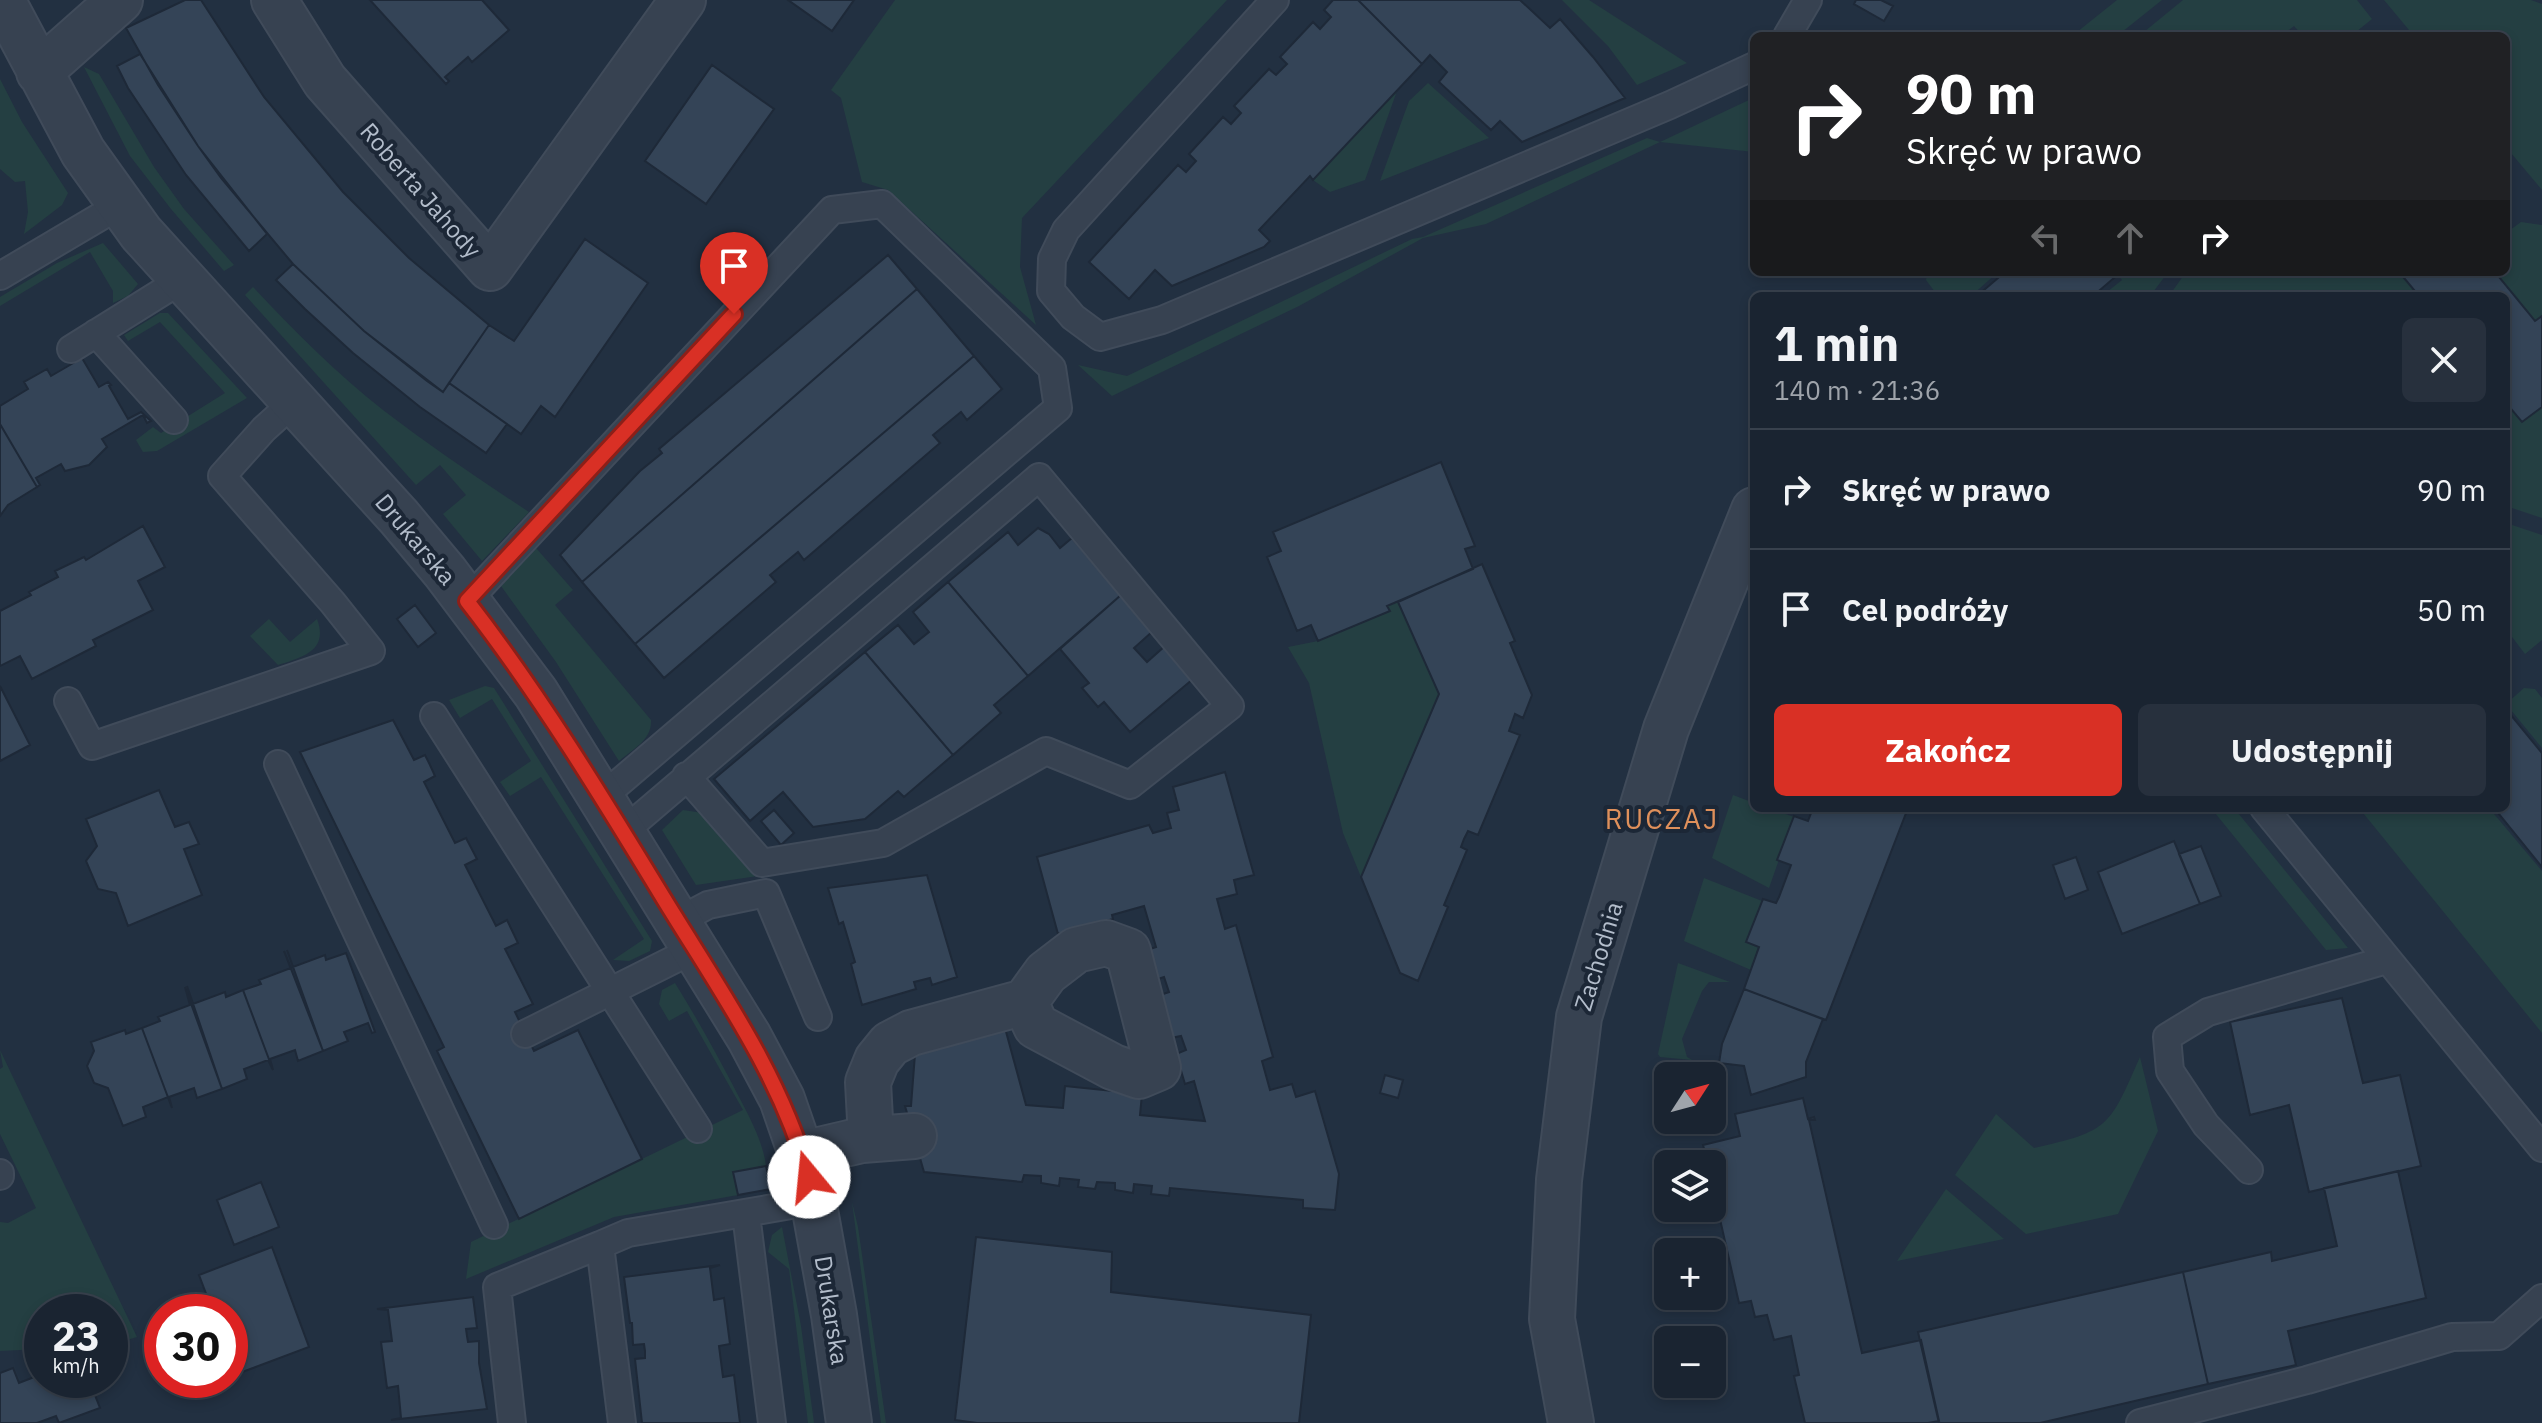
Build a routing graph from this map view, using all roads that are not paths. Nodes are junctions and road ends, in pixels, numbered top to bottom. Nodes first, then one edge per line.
1 (120, 0) edge
2 (274, 0) edge
3 (683, 0) edge
4 (1275, 0) edge
5 (1808, 0) edge
6 (4, 12) edge
7 (1789, 32) edge
8 (1750, 68) edge
9 (39, 72) junction
10 (120, 205) junction
11 (0, 276) edge
12 (183, 279) junction
13 (96, 333) junction
14 (71, 349) dead end
15 (294, 402) junction
16 (174, 420) dead end
17 (1750, 520) edge
18 (467, 601) junction
19 (68, 701) dead end
20 (434, 716) dead end
21 (278, 764) dead end
22 (686, 776) junction
23 (2267, 812) edge
24 (612, 815) junction
25 (686, 935) junction
26 (2386, 960) junction
27 (610, 992) junction
28 (1025, 1002) dead end
29 (818, 1017) dead end
30 (525, 1034) dead end
31 (698, 1129) dead end
32 (914, 1136) dead end
33 (871, 1138) junction
34 (2542, 1148) edge
35 (802, 1154) junction
36 (2249, 1170) dead end
37 (814, 1201) junction
38 (746, 1214) junction
39 (494, 1225) dead end
40 (600, 1245) junction
41 (2542, 1298) edge
42 (512, 1423) edge
43 (622, 1423) edge
44 (772, 1423) edge
45 (849, 1423) edge
46 (1571, 1423) edge
47 (2140, 1423) edge

1 - 9 street
2 - 3 street, Roberta Jahody
4 - 8 lane
5 - 7 lane
6 - 9 street, Drukarska
9 - 10 street, Drukarska
10 - 11 lane
10 - 12 street, Drukarska
12 - 13 lane
12 - 15 street, Drukarska
13 - 14 lane
13 - 16 lane
15 - 18 street, Drukarska
15 - 19 lane
17 - 46 street, Zachodnia
18 - 24 street, Drukarska
18 - 24 lane
20 - 27 lane
21 - 39 lane
22 - 22 lane
22 - 24 lane
23 - 26 lane
24 - 25 street, Drukarska
25 - 27 lane
25 - 29 lane
25 - 35 street, Drukarska
26 - 34 lane
26 - 36 lane
27 - 30 lane
27 - 31 lane
28 - 33 street
32 - 33 street
33 - 35 street
35 - 37 street, Drukarska
37 - 38 lane
37 - 45 street, Drukarska
38 - 40 lane
38 - 44 lane
40 - 42 lane
40 - 43 lane
41 - 47 lane

